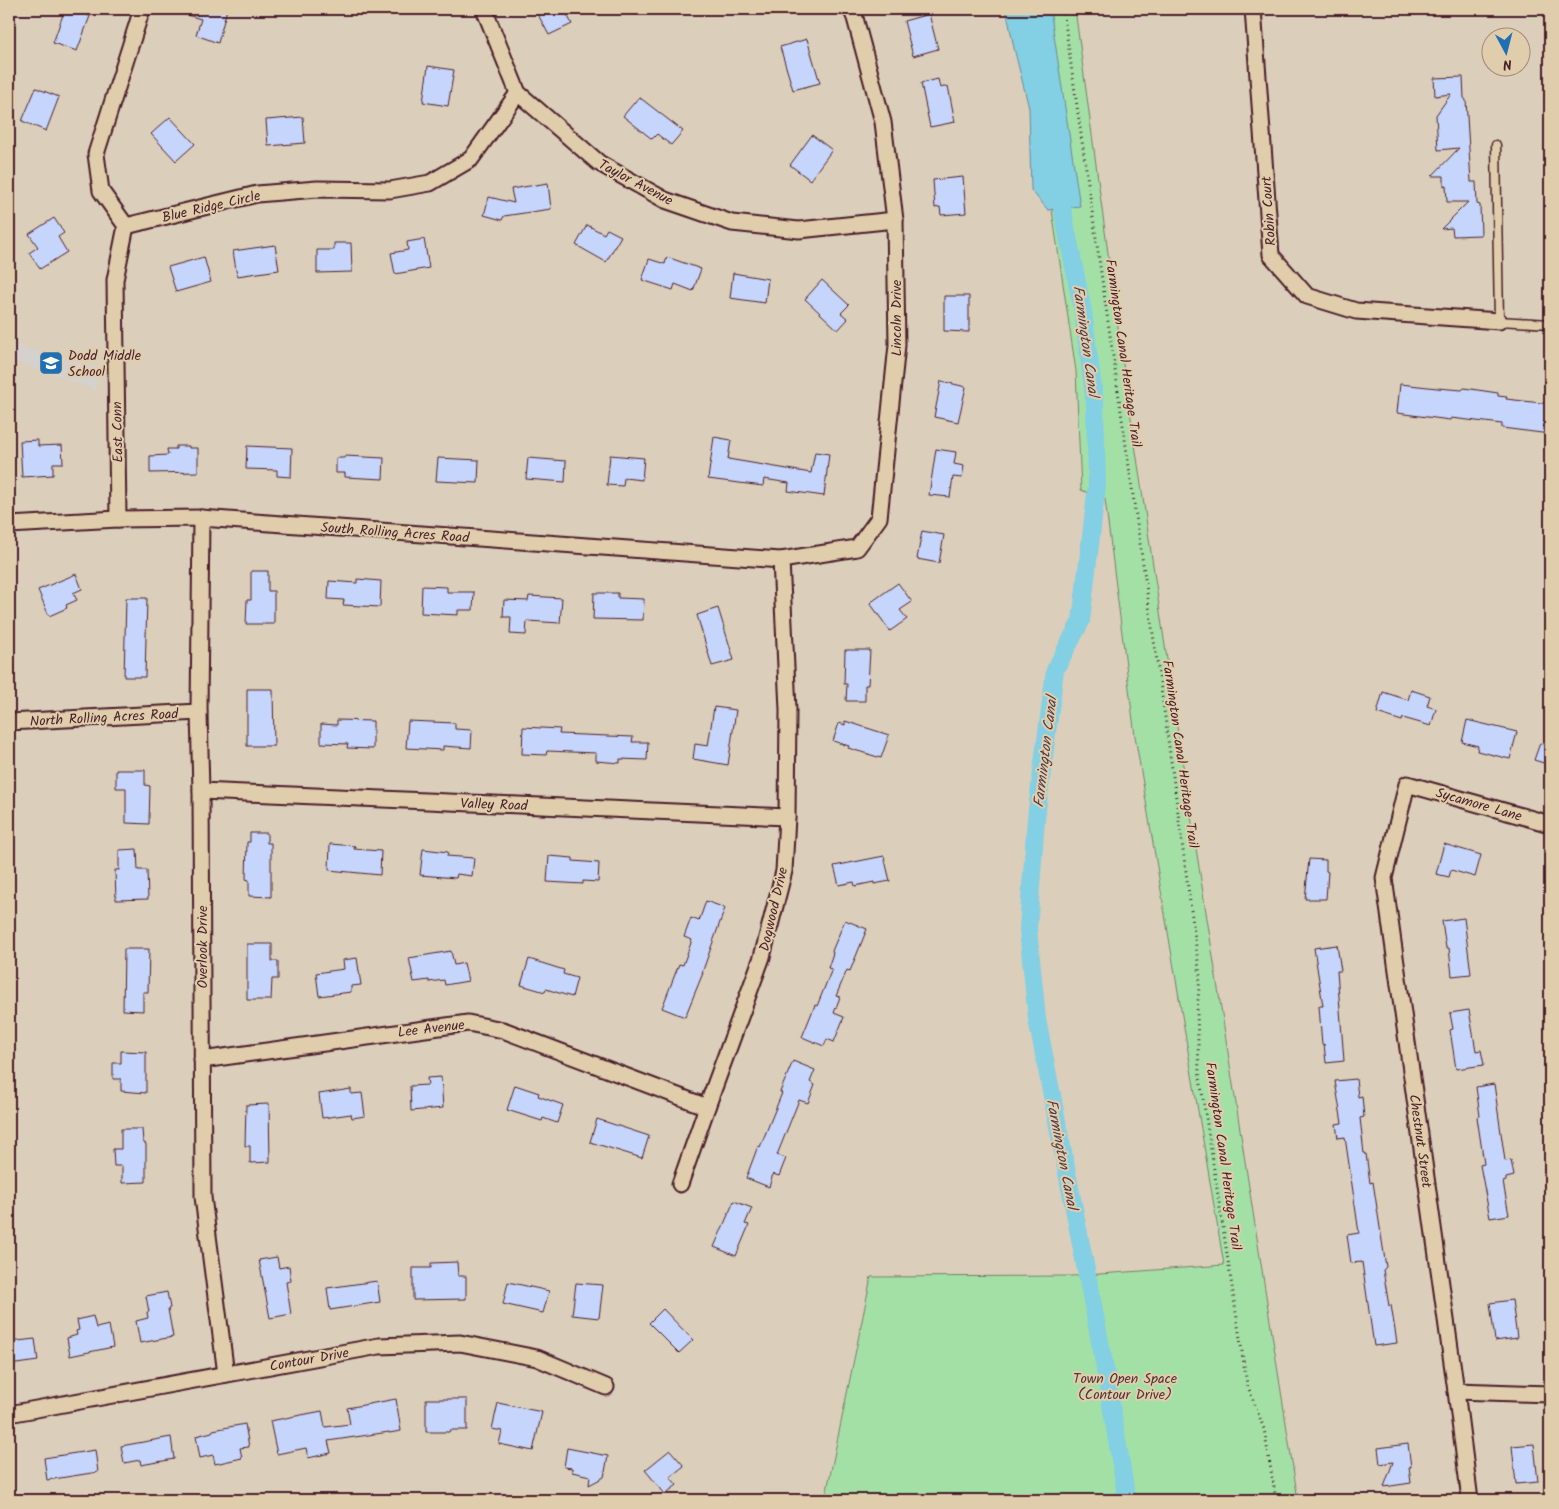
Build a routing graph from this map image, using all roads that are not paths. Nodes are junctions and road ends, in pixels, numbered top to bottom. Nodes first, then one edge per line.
1 (142, 9) edge
2 (484, 9) edge
3 (851, 9) edge
4 (1253, 9) edge
5 (518, 93) junction
6 (1496, 145) dead end
7 (895, 220) junction
8 (126, 226) junction
9 (1499, 321) junction
10 (1550, 324) edge
11 (201, 518) junction
12 (118, 519) junction
13 (9, 524) edge
14 (780, 560) junction
15 (199, 712) junction
16 (9, 722) edge
17 (1407, 784) joint
18 (201, 791) junction
19 (787, 817) junction
20 (1550, 824) edge
21 (202, 1060) junction
22 (707, 1107) junction
23 (680, 1184) dead end
24 (226, 1374) junction
25 (606, 1387) dead end
26 (1456, 1390) junction
27 (1550, 1394) edge
28 (9, 1414) edge
29 (1470, 1500) edge

1 - 8 street
2 - 5 street, Taylor Avenue
3 - 7 street, Lincoln Drive
4 - 9 street, Robin Court
5 - 7 street, Taylor Avenue
5 - 8 street, Blue Ridge Circle
6 - 9 lane
7 - 14 street, Lincoln Drive
8 - 12 street, East Conn
9 - 10 lane
11 - 12 street, South Rolling Acres Road
11 - 14 street, South Rolling Acres Road
11 - 15 street, Overlook Drive
12 - 13 street, South Rolling Acres Road
14 - 19 street, Dogwood Drive
15 - 16 street, North Rolling Acres Road
15 - 18 street, Overlook Drive
17 - 20 street, Sycamore Lane
17 - 26 street, Chestnut Street
18 - 19 street, Valley Road
18 - 21 street, Overlook Drive
19 - 22 street, Dogwood Drive
21 - 22 street, Lee Avenue
21 - 24 street, Overlook Drive
22 - 23 street, Dogwood Drive
24 - 25 street, Contour Drive
24 - 28 street, Contour Drive
26 - 27 street
26 - 29 street, Chestnut Street

